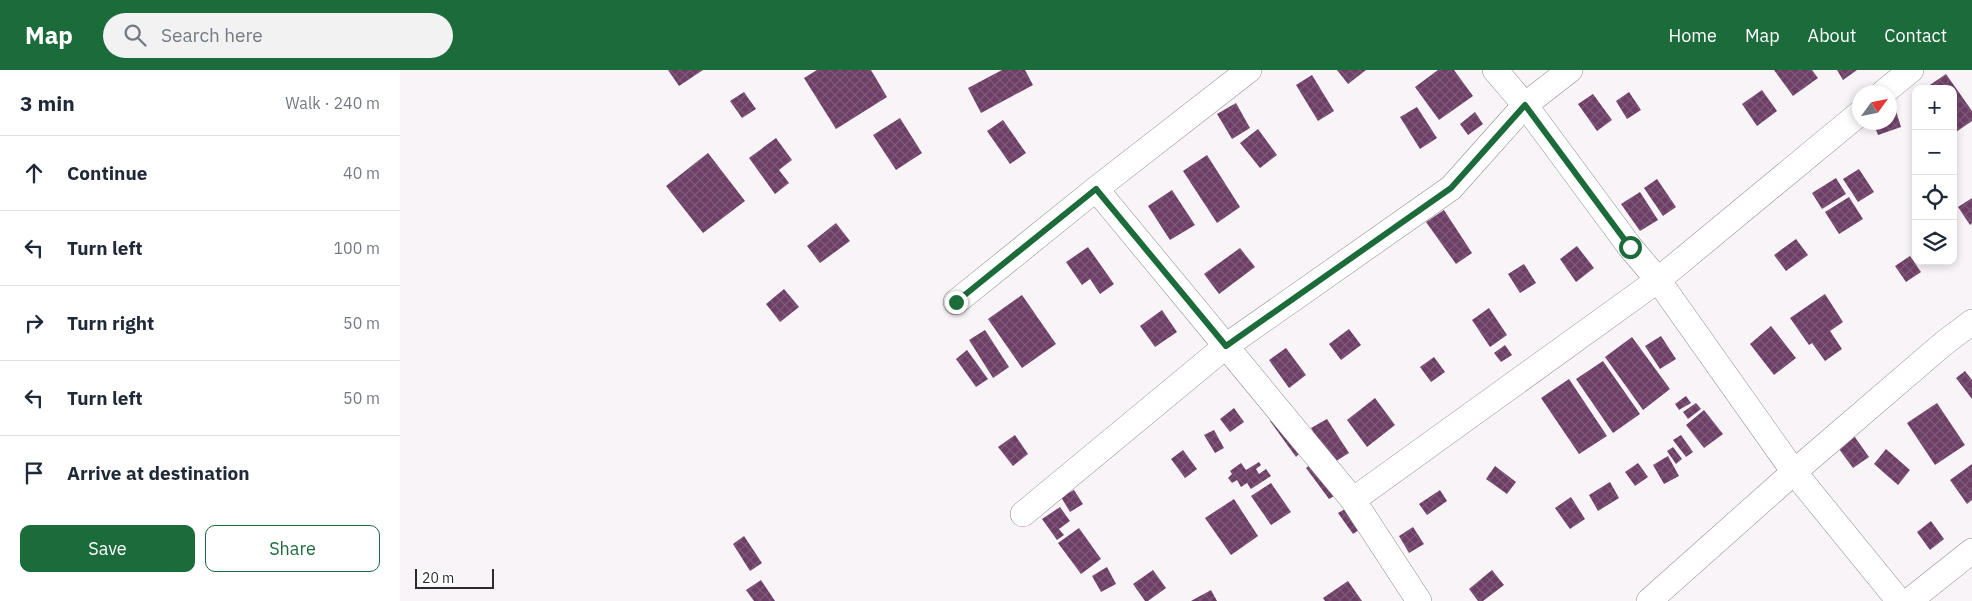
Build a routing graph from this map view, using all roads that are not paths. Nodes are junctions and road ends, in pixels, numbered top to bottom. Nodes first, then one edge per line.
1 (1249, 70) edge
2 (1495, 70) edge
3 (1570, 70) edge
4 (1911, 70) edge
5 (1893, 85) edge
6 (1525, 105) junction
7 (1852, 120) edge
8 (1096, 189) junction
9 (1658, 280) junction
10 (956, 302) dead end
11 (1972, 322) edge
12 (1226, 346) junction
13 (1794, 472) junction
14 (1353, 500) junction
15 (1023, 514) dead end
16 (1972, 551) edge
17 (1419, 601) edge
18 (1649, 601) edge
19 (1899, 601) edge
20 (1909, 601) edge

1 - 8 street
2 - 6 street
3 - 6 street
4 - 5 street
6 - 9 street
6 - 12 street
7 - 9 street
8 - 10 street
8 - 12 street
9 - 13 street
9 - 14 street
11 - 13 street
12 - 14 street
12 - 15 street
13 - 18 street
13 - 19 street
14 - 17 street
16 - 20 street

